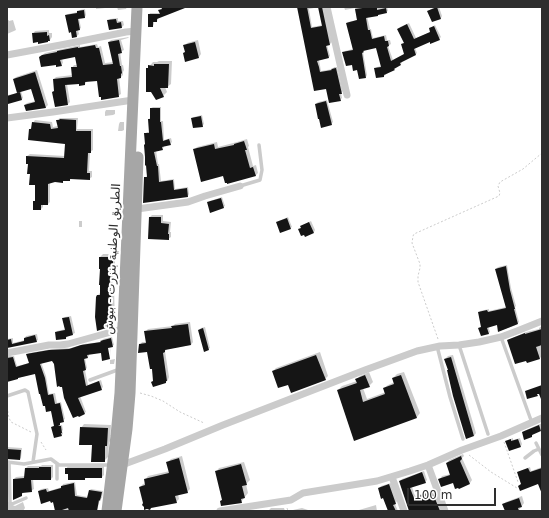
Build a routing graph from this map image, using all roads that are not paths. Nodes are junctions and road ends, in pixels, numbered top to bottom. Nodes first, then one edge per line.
1 (136, 7) edge
2 (144, 7) edge
3 (327, 7) edge
4 (136, 31) junction
5 (7, 56) edge
6 (347, 95) dead end
7 (133, 100) junction
8 (7, 118) edge
9 (260, 145) dead end
10 (240, 186) joint
11 (136, 209) junction
12 (542, 321) edge
13 (122, 329) junction
14 (501, 336) junction
15 (459, 345) junction
16 (439, 346) junction
17 (7, 353) edge
18 (121, 369) junction
19 (90, 380) dead end
20 (7, 396) edge
21 (542, 418) edge
22 (532, 423) junction
23 (488, 434) dead end
24 (463, 439) dead end
25 (536, 443) dead end
26 (539, 449) junction
27 (542, 455) edge
28 (525, 458) dead end
29 (8, 462) edge
30 (33, 462) junction
31 (57, 464) junction
32 (428, 464) junction
33 (118, 465) junction
34 (392, 477) junction
35 (57, 479) dead end
36 (26, 498) dead end
37 (107, 511) edge
38 (116, 511) edge
39 (220, 511) edge
40 (404, 511) edge
41 (445, 511) edge

1 - 4 main road, الطريق الوطنية بنزرت - ببوش
2 - 11 main road, الطريق الوطنية بنزرت - ببوش
3 - 6 street
4 - 5 street
4 - 7 main road, الطريق الوطنية بنزرت - ببوش
7 - 8 street
7 - 13 main road, الطريق الوطنية بنزرت - ببوش
9 - 10 lane
10 - 11 street
11 - 33 main road, الطريق الوطنية بنزرت - ببوش
12 - 14 street
13 - 17 street
13 - 18 main road, الطريق الوطنية بنزرت - ببوش
14 - 15 street
14 - 22 lane
15 - 16 street
15 - 23 lane
16 - 24 lane
16 - 33 street
18 - 19 lane
18 - 33 main road, الطريق الوطنية بنزرت - ببوش
20 - 30 lane
21 - 22 street
22 - 32 street
25 - 26 lane
26 - 27 lane
26 - 28 lane
29 - 30 lane
29 - 36 lane
30 - 31 lane
31 - 33 lane
31 - 35 lane
32 - 34 street
32 - 41 street
33 - 37 main road, الطريق الوطنية بنزرت - ببوش
33 - 38 main road, الطريق الوطنية بنزرت - ببوش
34 - 39 street
34 - 40 street

